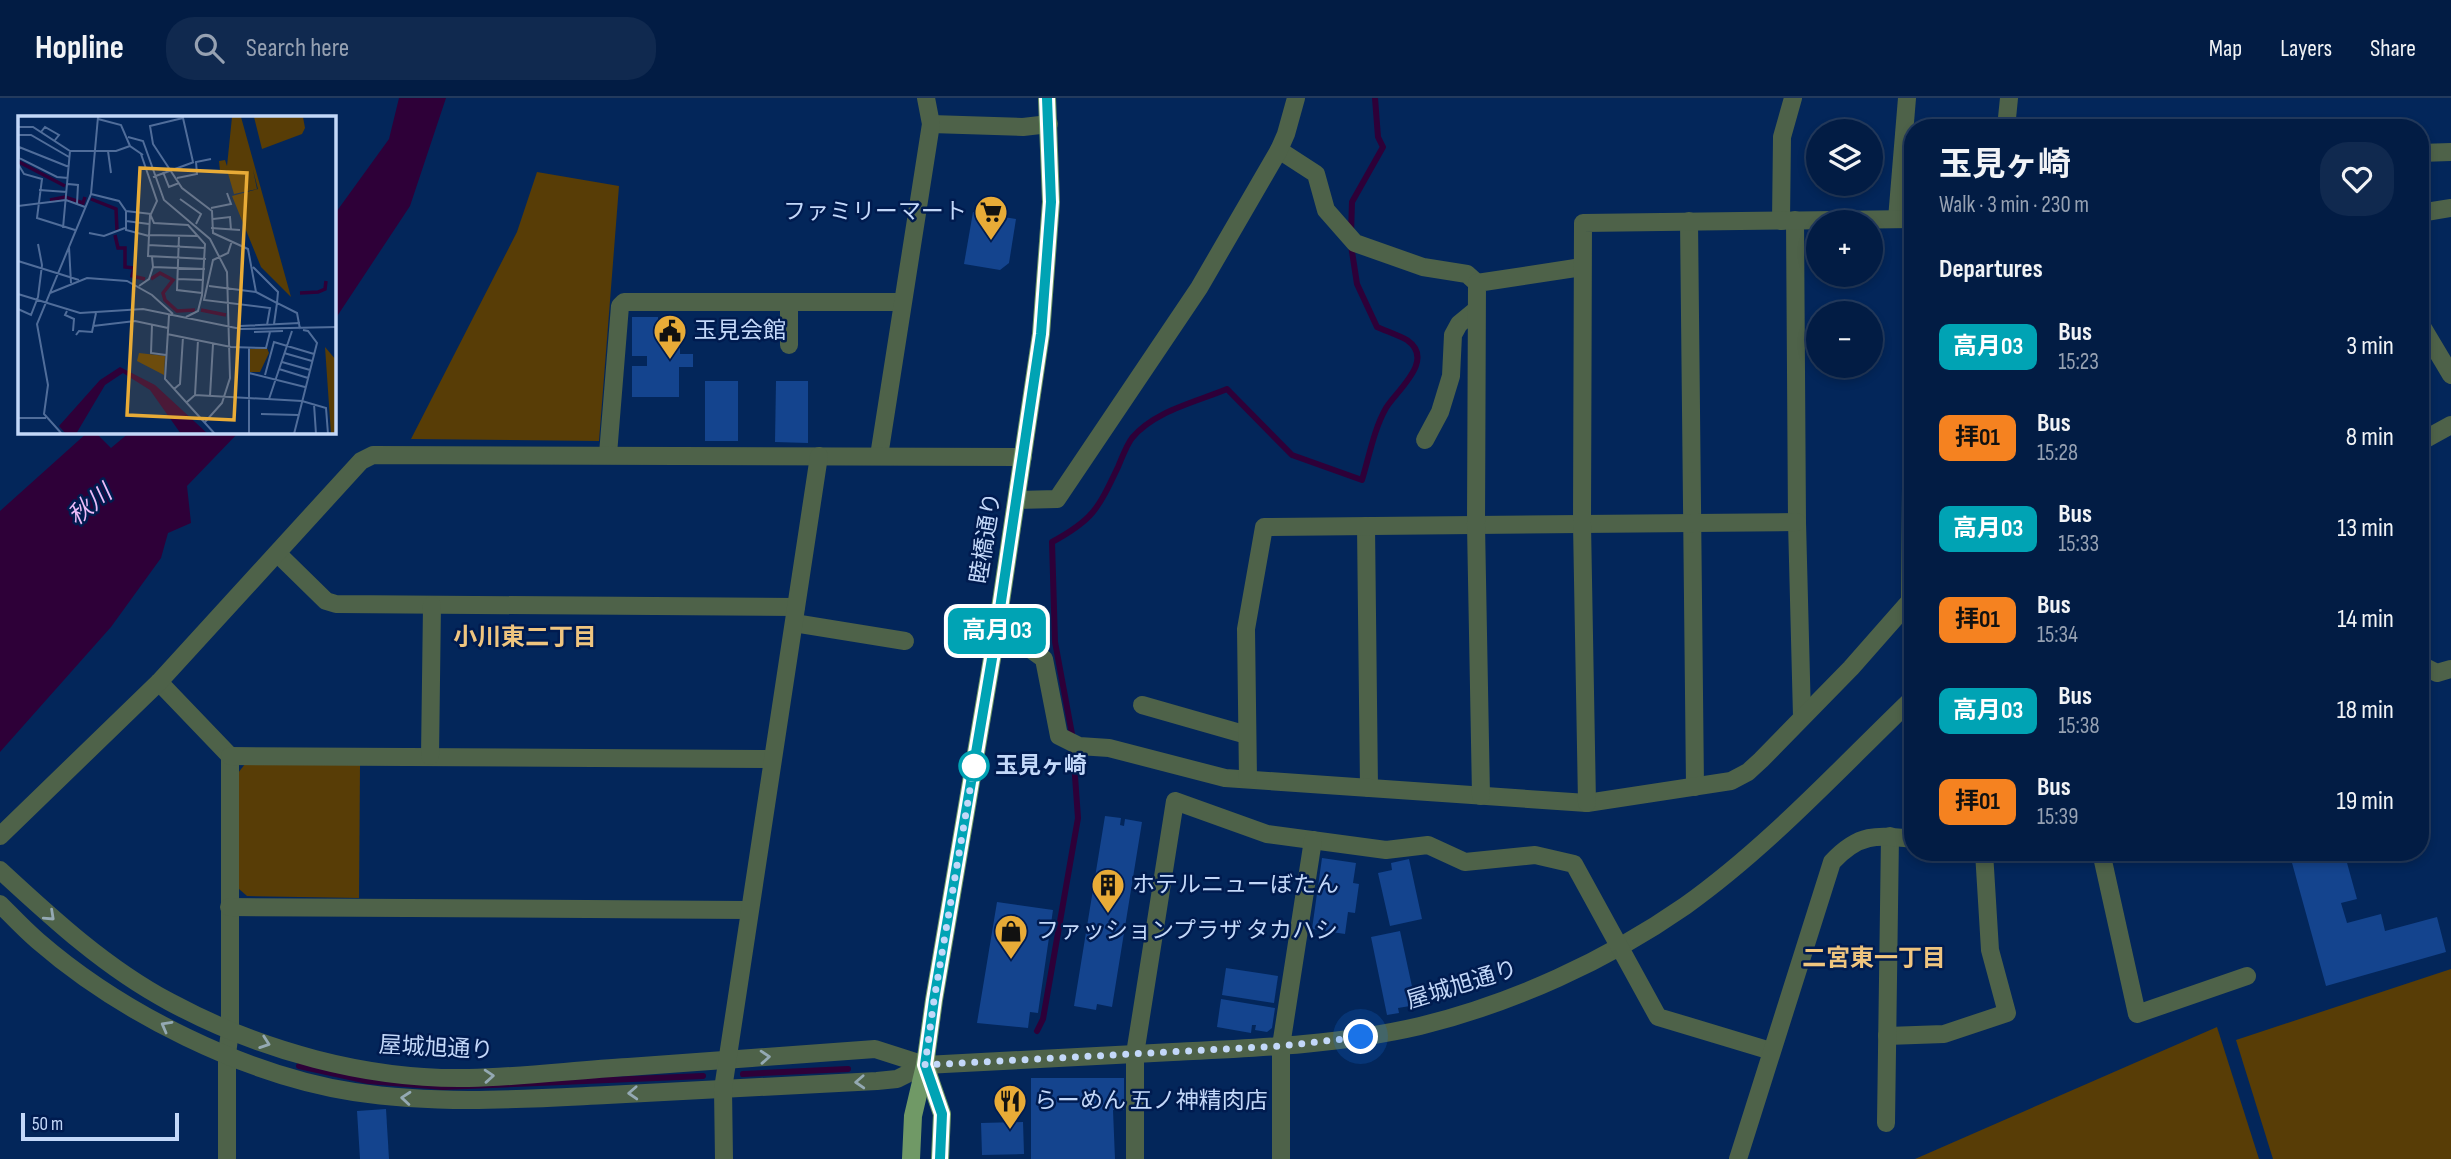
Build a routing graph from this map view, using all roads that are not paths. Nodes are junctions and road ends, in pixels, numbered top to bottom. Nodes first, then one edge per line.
1 (926, 98) edge
2 (1047, 98) edge
3 (1296, 98) edge
4 (1793, 98) edge
5 (1908, 98) edge
6 (2009, 98) edge
7 (1908, 119) edge
8 (2007, 119) edge
9 (931, 124) junction
10 (1049, 124) junction
11 (1279, 150) junction
12 (2451, 152) edge
13 (2429, 153) edge
14 (2451, 208) edge
15 (2429, 212) edge
16 (1904, 219) edge
17 (1689, 221) junction
18 (1788, 221) junction
19 (1582, 267) junction
20 (1477, 283) junction
21 (789, 302) junction
22 (902, 302) junction
23 (1476, 310) junction
24 (2429, 338) edge
25 (789, 345) dead end
26 (2451, 375) edge
27 (2451, 425) edge
28 (2429, 437) edge
29 (1425, 440) dead end
30 (608, 454) junction
31 (819, 456) junction
32 (879, 456) junction
33 (1023, 457) junction
34 (1017, 500) junction
35 (1797, 522) junction
36 (1692, 523) junction
37 (1582, 524) junction
38 (1476, 525) junction
39 (1366, 526) junction
40 (278, 554) junction
41 (432, 605) junction
42 (1904, 608) edge
43 (795, 615) junction
44 (996, 635) junction
45 (905, 641) dead end
46 (2429, 669) edge
47 (2451, 670) edge
48 (159, 682) junction
49 (1142, 705) dead end
50 (1904, 707) edge
51 (1802, 717) junction
52 (1247, 735) junction
53 (230, 756) junction
54 (430, 756) junction
55 (772, 759) junction
56 (1248, 779) junction
57 (1695, 787) junction
58 (1370, 788) junction
59 (1481, 796) junction
60 (1587, 803) junction
61 (0, 836) edge
62 (1890, 836) junction
63 (1904, 838) edge
64 (1313, 840) junction
65 (1985, 861) edge
66 (2103, 861) edge
67 (0, 870) edge
68 (0, 904) edge
69 (229, 907) junction
70 (748, 910) junction
71 (1620, 946) junction
72 (2247, 976) dead end
73 (230, 1031) junction
74 (1887, 1036) junction
75 (1281, 1046) junction
76 (1771, 1051) junction
77 (227, 1054) junction
78 (1135, 1054) junction
79 (727, 1059) junction
80 (925, 1065) junction
81 (723, 1089) junction
82 (1886, 1123) dead end
83 (226, 1159) edge
84 (724, 1159) edge
85 (911, 1159) edge
86 (940, 1159) edge
87 (1135, 1159) edge
88 (1280, 1159) edge
89 (1738, 1159) edge

1 - 9 street
2 - 10 main road, 睦橋通り
3 - 11 street
4 - 18 street
5 - 7 street
6 - 8 street
9 - 10 street
9 - 22 street
10 - 33 main road, 睦橋通り
11 - 20 street
11 - 34 street
12 - 13 street
14 - 15 street
16 - 18 street
17 - 18 street
17 - 19 street
17 - 36 street
18 - 35 street
19 - 20 street
19 - 37 street
20 - 23 street
21 - 22 street
21 - 25 street
21 - 30 street
22 - 32 street
23 - 29 street
23 - 38 street
24 - 26 street
27 - 28 street
30 - 31 street
30 - 40 street
31 - 32 street
31 - 43 street
32 - 33 street
33 - 34 main road, 睦橋通り
34 - 44 main road, 睦橋通り
35 - 36 street
35 - 51 street
36 - 37 street
36 - 57 street
37 - 38 street
37 - 60 street
38 - 39 street
38 - 59 street
39 - 52 street
39 - 58 street
40 - 41 street
40 - 48 street
41 - 43 street
41 - 54 street
42 - 51 street
43 - 45 street
43 - 55 street
44 - 56 street
44 - 80 main road, 睦橋通り
46 - 47 street
48 - 53 street
48 - 61 street
49 - 52 street
50 - 71 street, 屋城旭通り
51 - 57 street
52 - 56 street
53 - 54 street
53 - 69 street
54 - 55 street
55 - 70 street
56 - 58 street
57 - 60 street
58 - 59 street
59 - 60 street
62 - 63 street
62 - 74 street
62 - 76 street
64 - 71 street
64 - 75 street
64 - 78 street
65 - 74 street
66 - 72 street
67 -> 73 street, 屋城旭通り
77 -> 68 street, 屋城旭通り
69 - 70 street
69 - 73 street
70 - 79 street
71 - 75 street, 屋城旭通り
71 - 76 street
73 - 77 street
73 -> 79 street, 屋城旭通り
74 - 82 street
75 - 78 street, 屋城旭通り
75 - 88 street
76 - 89 street
81 -> 77 street, 屋城旭通り
77 - 83 street
78 - 80 street, 屋城旭通り
78 - 87 street
79 -> 80 street, 屋城旭通り
79 - 81 street
80 -> 81 street, 屋城旭通り
80 - 85 main road, 睦橋通り
80 - 86 main road, 睦橋通り
81 - 84 street

